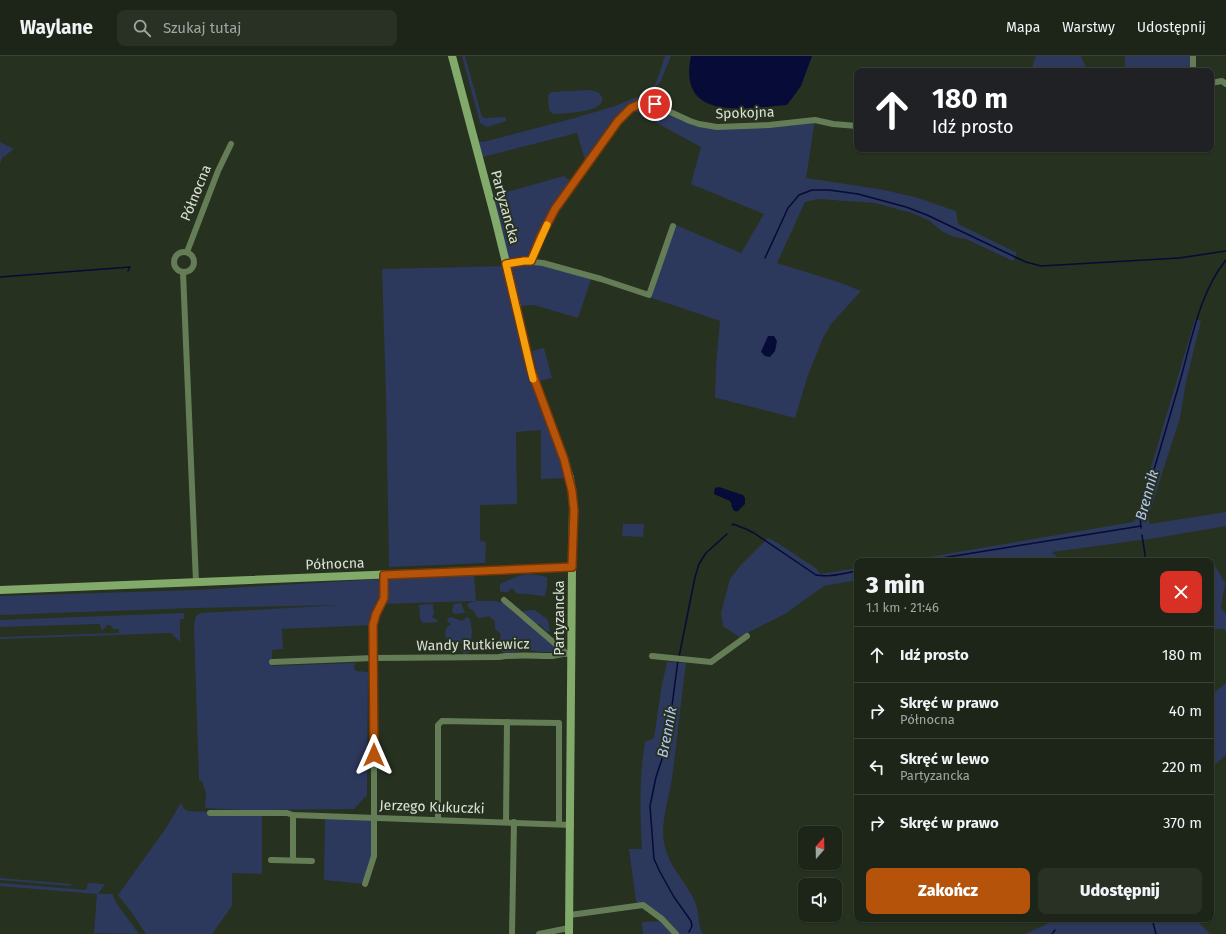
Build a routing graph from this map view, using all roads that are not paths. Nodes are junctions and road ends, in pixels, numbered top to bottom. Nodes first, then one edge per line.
1 (452, 56) edge
2 (1193, 56) edge
3 (1193, 68) edge
4 (1214, 82) edge
5 (1226, 84) edge
6 (854, 126) edge
7 (231, 144) dead end
8 (673, 226) dead end
9 (187, 252) junction
10 (531, 261) junction
11 (506, 264) junction
12 (183, 272) junction
13 (572, 567) junction
14 (384, 575) junction
15 (196, 582) junction
16 (0, 590) edge
17 (504, 600) dead end
18 (747, 636) dead end
19 (569, 654) junction
20 (652, 656) dead end
21 (374, 658) junction
22 (272, 662) dead end
23 (507, 722) junction
24 (210, 813) dead end
25 (292, 815) junction
26 (374, 817) junction
27 (438, 819) junction
28 (506, 822) junction
29 (514, 822) junction
30 (559, 824) junction
31 (571, 825) junction
32 (271, 860) dead end
33 (293, 860) junction
34 (312, 861) dead end
35 (365, 884) dead end
36 (570, 915) junction
37 (569, 931) edge
38 (512, 934) edge
39 (539, 934) edge
40 (676, 934) edge

1 - 11 main road, Partyzancka
2 - 3 street
4 - 5 street
6 - 10 street, Spokojna
7 - 9 street, Północna
8 - 10 street
9 - 12 street
9 - 12 street
10 - 11 street
11 - 13 main road, Partyzancka
12 - 15 street
13 - 14 main road, Północna
13 - 19 main road, Partyzancka
14 - 15 main road, Północna
14 - 21 street
15 - 16 main road, Północna
17 - 19 street
18 - 20 street
19 - 21 street, Wandy Rutkiewicz
19 - 31 main road, Partyzancka
21 - 22 street, Wandy Rutkiewicz
21 - 26 street
23 - 27 street
23 - 28 street
23 - 30 street
24 - 25 street, Jerzego Kukuczki
25 - 26 street, Jerzego Kukuczki
25 - 33 street
26 - 27 street, Jerzego Kukuczki
26 - 35 street
27 - 28 street, Jerzego Kukuczki
28 - 29 street, Jerzego Kukuczki
29 - 30 street, Jerzego Kukuczki
29 - 38 street
30 - 31 street, Jerzego Kukuczki
31 - 36 main road, Partyzancka
32 - 33 street
33 - 34 street
36 - 37 main road, Partyzancka
36 - 40 street
37 - 39 street

